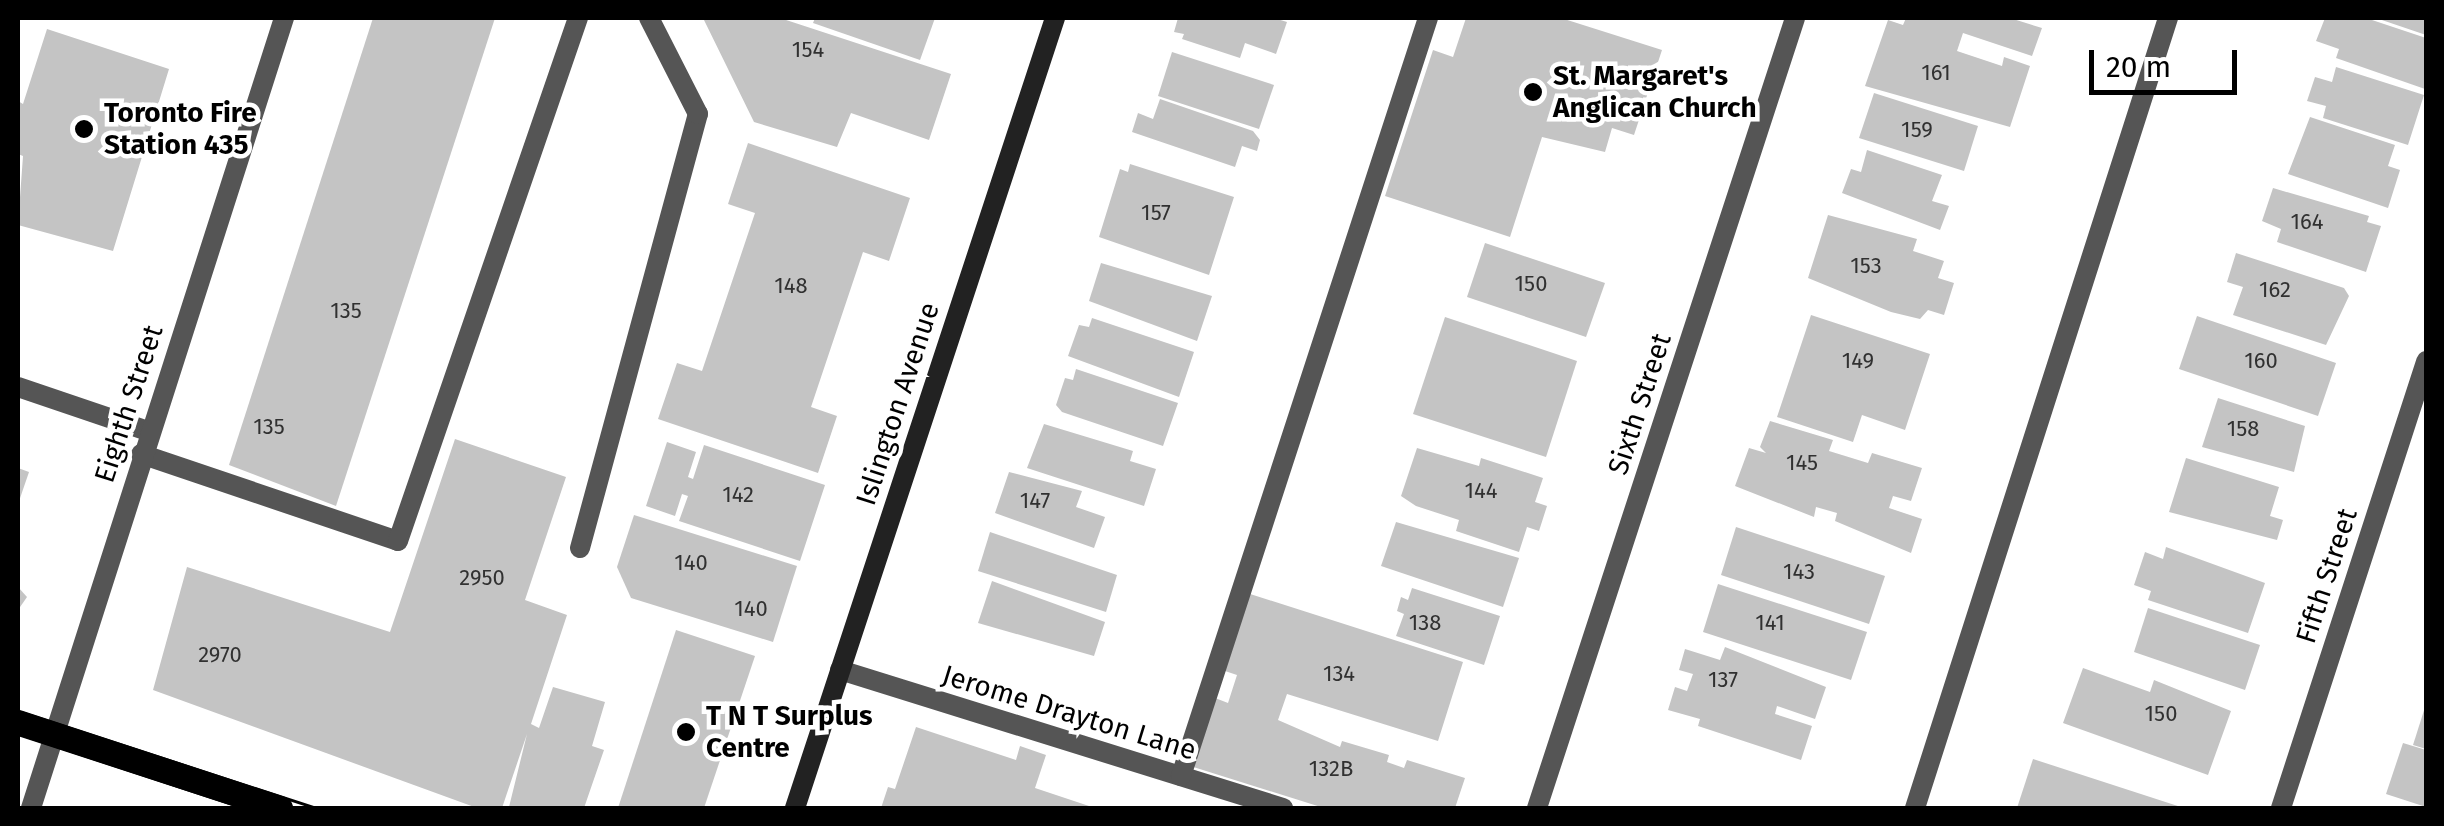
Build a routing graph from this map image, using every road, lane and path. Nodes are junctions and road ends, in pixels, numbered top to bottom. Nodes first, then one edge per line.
1 (284, 18) edge
2 (578, 18) edge
3 (649, 18) edge
4 (1054, 18) edge
5 (1428, 18) edge
6 (1795, 18) edge
7 (2168, 18) edge
8 (2426, 361) edge
9 (18, 387) edge
10 (148, 431) junction
11 (141, 454) junction
12 (580, 548) dead end
13 (840, 670) junction
14 (18, 722) edge
15 (56, 734) junction
16 (1181, 776) junction
17 (32, 808) edge
18 (280, 808) edge
19 (795, 808) edge
20 (1282, 808) edge
21 (1537, 808) edge
22 (1915, 808) edge
23 (2281, 808) edge

1 - 10 street, Eighth Street
2 - 11 street
3 - 12 street
4 - 13 main road, Islington Avenue
5 - 16 street
6 - 21 street, Sixth Street
7 - 22 street
8 - 23 street, Fifth Street
9 - 10 street
10 - 11 street, Eighth Street
11 - 15 street, Eighth Street
13 - 16 street, Jerome Drayton Lane
13 - 19 main road, Islington Avenue
14 - 15 main road
15 - 17 street, Eighth Street
15 - 18 main road
16 - 20 street, Jerome Drayton Lane

